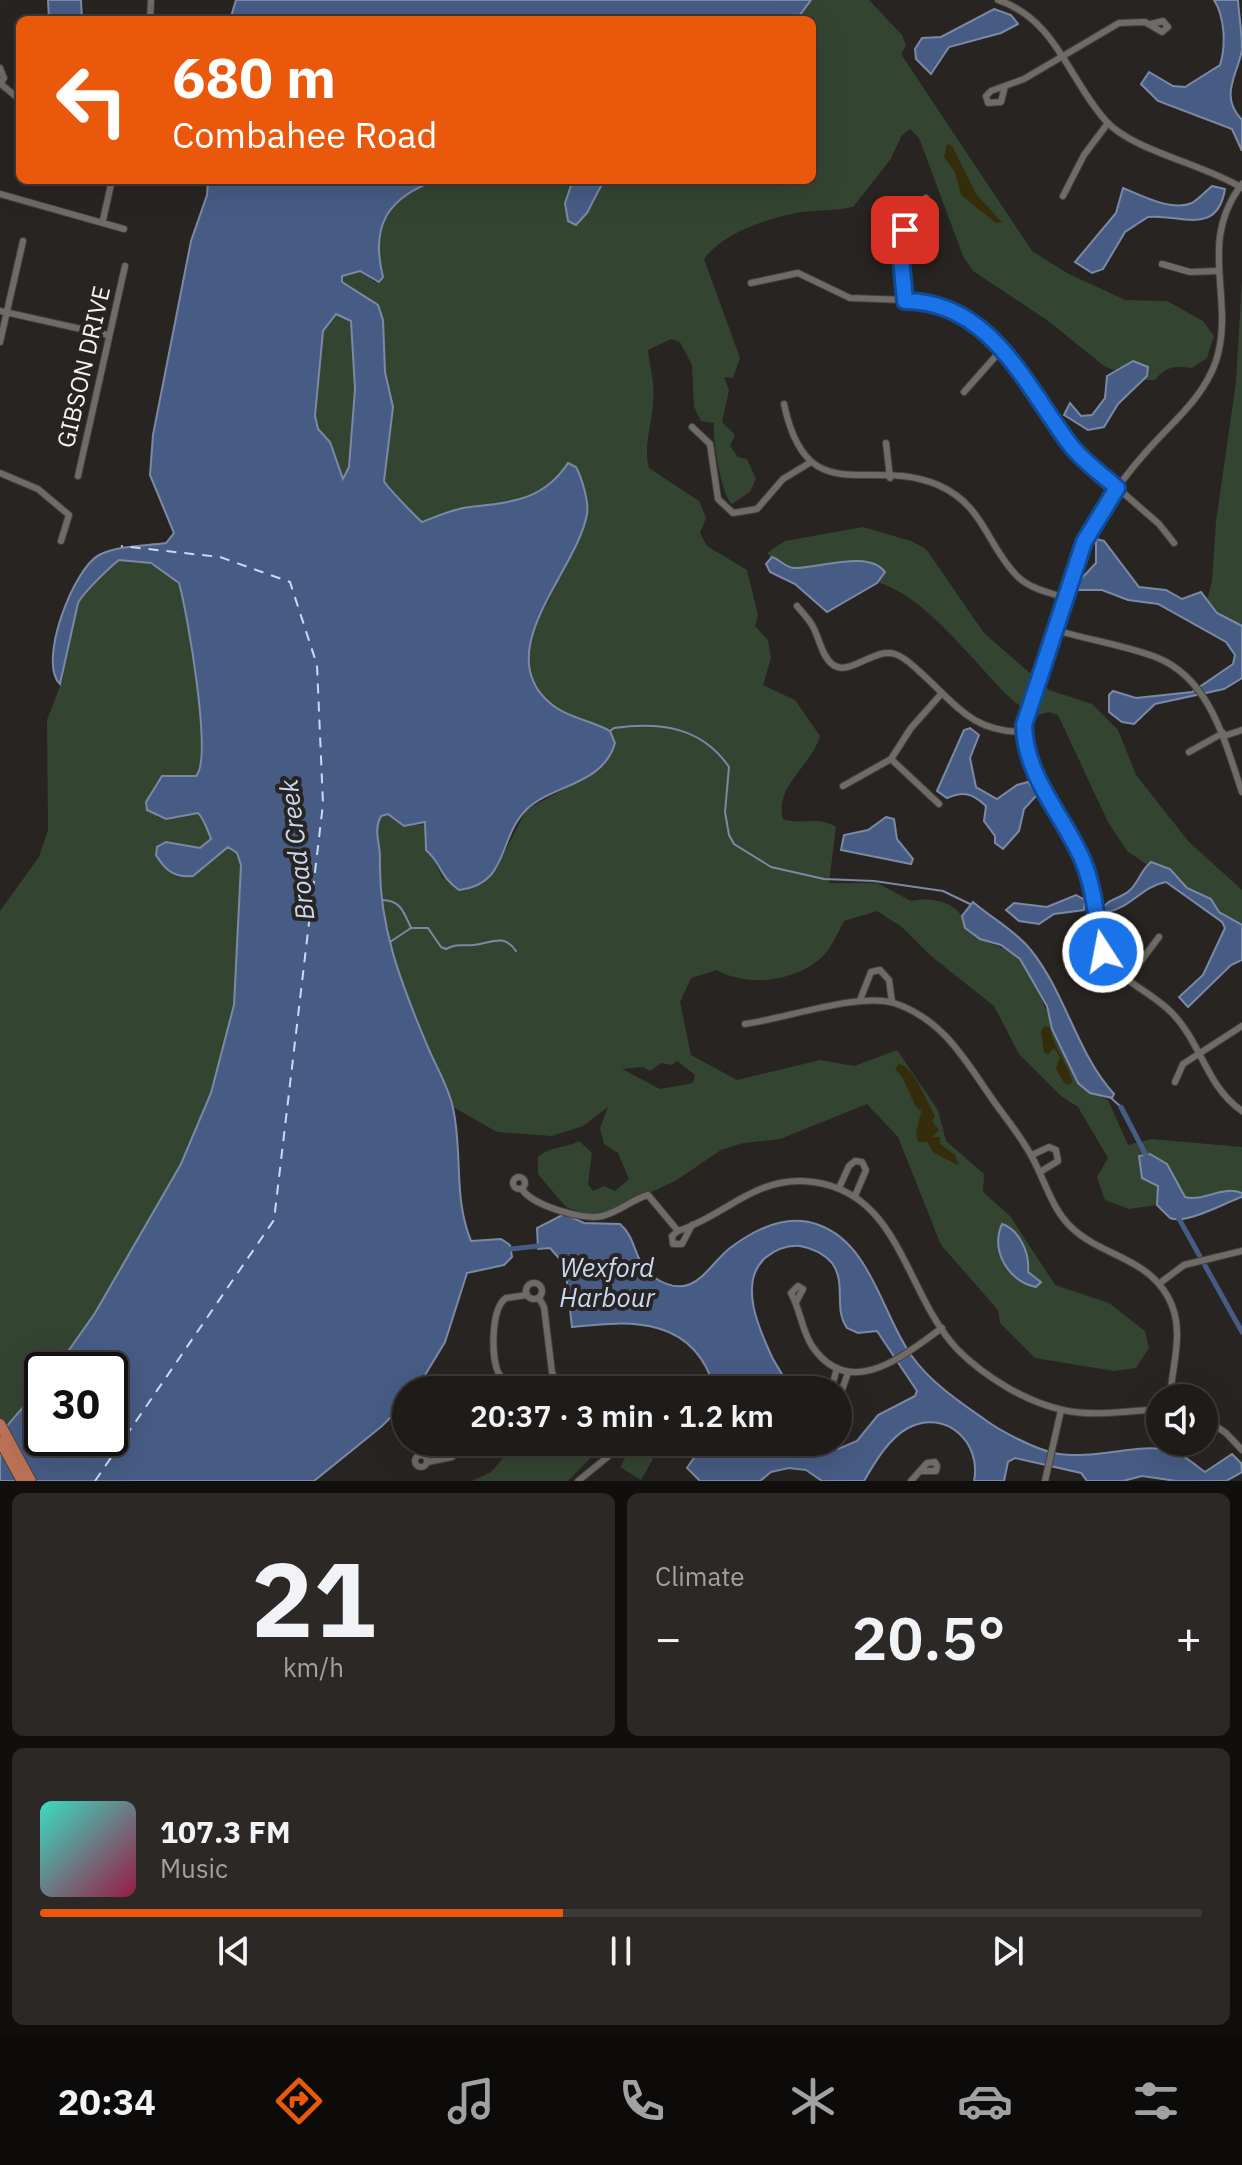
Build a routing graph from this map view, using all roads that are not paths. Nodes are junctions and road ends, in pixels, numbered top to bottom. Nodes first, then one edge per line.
1 (998, 0) edge
2 (1151, 24) dead end
3 (1064, 56) junction
4 (0, 68) edge
5 (1, 84) edge
6 (1005, 86) dead end
7 (1108, 123) junction
8 (111, 184) edge
9 (1241, 186) edge
10 (0, 194) edge
11 (1063, 196) dead end
12 (926, 198) dead end
13 (103, 220) junction
14 (124, 229) dead end
15 (23, 241) dead end
16 (1162, 264) dead end
17 (125, 266) dead end
18 (1218, 271) junction
19 (751, 283) dead end
20 (905, 301) junction
21 (3, 312) edge
22 (108, 335) junction
23 (0, 342) edge
24 (1003, 348) junction
25 (964, 392) dead end
26 (784, 404) dead end
27 (692, 427) dead end
28 (886, 443) dead end
29 (811, 462) junction
30 (0, 473) edge
31 (78, 476) dead end
32 (890, 478) junction
33 (1117, 488) junction
34 (61, 541) dead end
35 (1174, 543) dead end
36 (1067, 598) junction
37 (797, 606) dead end
38 (1056, 630) junction
39 (942, 693) junction
40 (1242, 730) edge
41 (1024, 732) junction
42 (1223, 734) junction
43 (1189, 752) dead end
44 (891, 759) junction
45 (843, 786) dead end
46 (1242, 792) edge
47 (939, 804) dead end
48 (1159, 937) dead end
49 (1128, 978) junction
50 (860, 1000) junction
51 (892, 1002) junction
52 (745, 1024) dead end
53 (1242, 1026) edge
54 (1199, 1052) junction
55 (1175, 1082) dead end
56 (1242, 1111) edge
57 (1032, 1155) junction
58 (1040, 1172) junction
59 (839, 1188) junction
60 (522, 1189) dead end
61 (855, 1196) junction
62 (692, 1225) junction
63 (678, 1231) junction
64 (1242, 1251) edge
65 (1160, 1283) junction
66 (527, 1295) junction
67 (539, 1298) junction
68 (796, 1302) dead end
69 (942, 1328) junction
70 (837, 1368) junction
71 (848, 1373) junction
72 (500, 1376) edge
73 (554, 1376) edge
74 (835, 1376) edge
75 (847, 1376) edge
76 (1172, 1384) edge
77 (1061, 1410) junction
78 (1146, 1410) edge
79 (0, 1424) edge
80 (1218, 1428) edge
81 (0, 1441) edge
82 (1242, 1450) edge
83 (453, 1456) edge
84 (609, 1456) edge
85 (428, 1462) dead end
86 (923, 1471) dead end
87 (22, 1481) edge
88 (31, 1481) edge
89 (578, 1481) edge
90 (911, 1481) edge
91 (1045, 1481) edge

1 - 3 street
2 - 3 street
3 - 6 street
3 - 7 street
4 - 5 street
7 - 9 street
7 - 11 street
8 - 13 street
9 - 18 street
10 - 13 street
12 - 20 street
13 - 14 street
15 - 21 street
16 - 18 street
17 - 22 street, GIBSON DRIVE
18 - 33 street
19 - 20 street
20 - 24 street
21 - 22 street
21 - 23 street
22 - 31 street, GIBSON DRIVE
24 - 25 street
24 - 33 street
26 - 29 street
27 - 29 street
28 - 32 street
29 - 32 street
30 - 34 street
32 - 36 street
33 - 35 street
33 - 36 street
36 - 38 street
37 - 39 street
38 - 41 street
38 - 42 street
39 - 41 street
39 - 44 street
40 - 42 street
41 - 49 street
42 - 43 street
42 - 46 street
44 - 45 street
44 - 47 street
48 - 49 street
49 - 54 street
50 - 51 street
50 - 51 street
50 - 52 street
51 - 57 street
53 - 54 street
54 - 55 street
54 - 56 street
57 - 58 street
57 - 58 street
58 - 65 street
59 - 61 street
59 - 61 street
59 - 62 street
60 - 63 street
61 - 69 street
62 - 63 street
62 - 63 street
64 - 65 street
65 - 76 street
66 - 67 street
66 - 67 street
66 - 72 street
67 - 73 street
68 - 70 street
69 - 71 street
69 - 77 street
70 - 71 street
70 - 74 street
71 - 75 street
77 - 78 street
77 - 91 street
79 - 88 highway
80 - 82 street
81 - 87 highway
83 - 85 street
84 - 89 street
86 - 90 street

